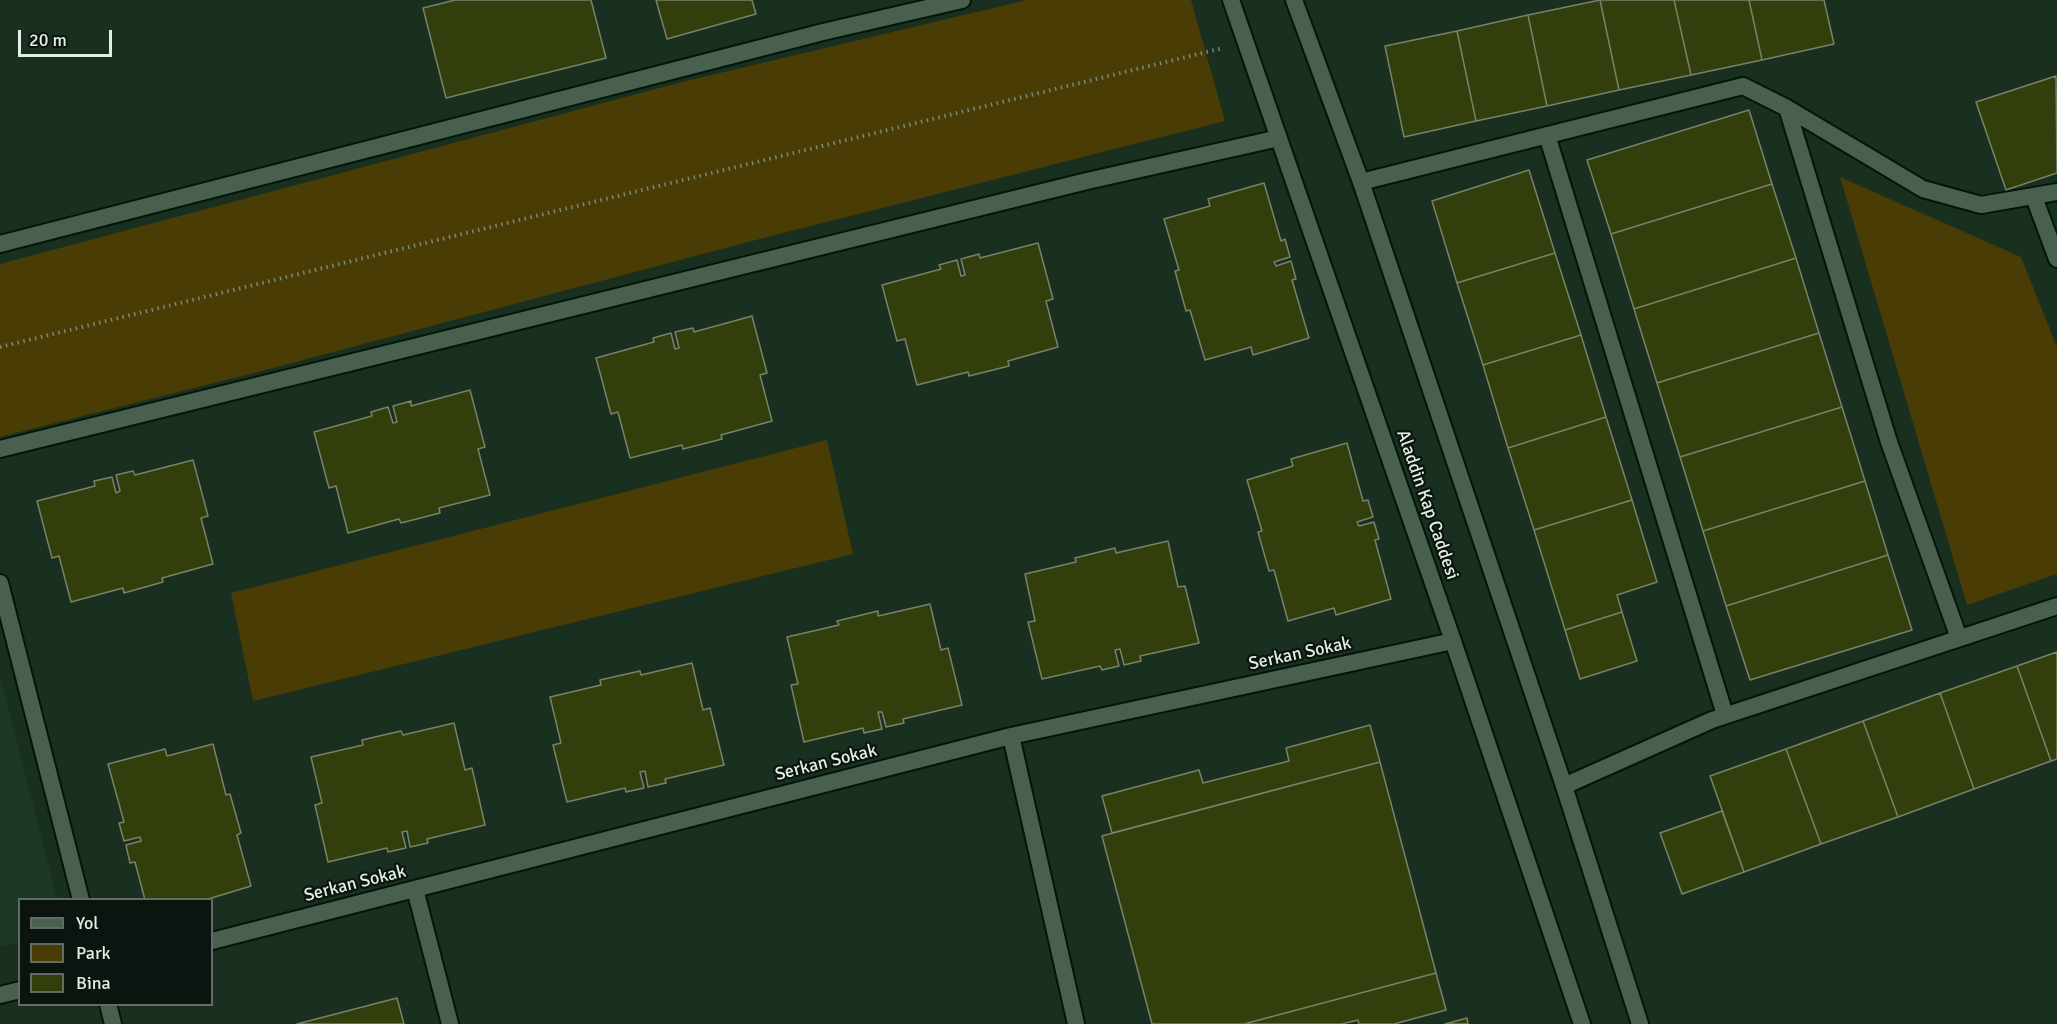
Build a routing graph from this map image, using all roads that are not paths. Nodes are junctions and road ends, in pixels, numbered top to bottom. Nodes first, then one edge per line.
1 (962, 0) edge
2 (1231, 0) edge
3 (1294, 0) edge
4 (1787, 108) junction
5 (1547, 135) junction
6 (1279, 138) junction
7 (1361, 182) junction
8 (2057, 192) edge
9 (2034, 197) junction
10 (0, 244) edge
11 (2057, 259) edge
12 (0, 449) edge
13 (0, 583) edge
14 (2057, 606) edge
15 (1959, 638) junction
16 (1453, 641) junction
17 (1725, 716) junction
18 (1011, 736) junction
19 (1564, 786) junction
20 (415, 889) junction
21 (80, 898) edge
22 (213, 941) edge
23 (18, 990) edge
24 (0, 995) edge
25 (108, 1006) edge
26 (113, 1024) edge
27 (449, 1024) edge
28 (1076, 1024) edge
29 (1582, 1024) edge
30 (1640, 1024) edge

1 - 10 street
2 - 6 street, Aladdin Kap Caddesi
3 - 7 street
4 - 5 street
4 - 9 street
4 - 15 street
5 - 7 street
5 - 17 street
6 - 12 street
6 - 16 street, Aladdin Kap Caddesi
7 - 19 street
8 - 9 street
9 - 11 street
13 - 21 street
14 - 15 street
15 - 17 street
16 - 18 street, Serkan Sokak
16 - 29 street, Aladdin Kap Caddesi
17 - 19 street
18 - 20 street, Serkan Sokak
18 - 28 street
19 - 30 street
20 - 22 street, Serkan Sokak
20 - 27 street
23 - 24 street
25 - 26 street

